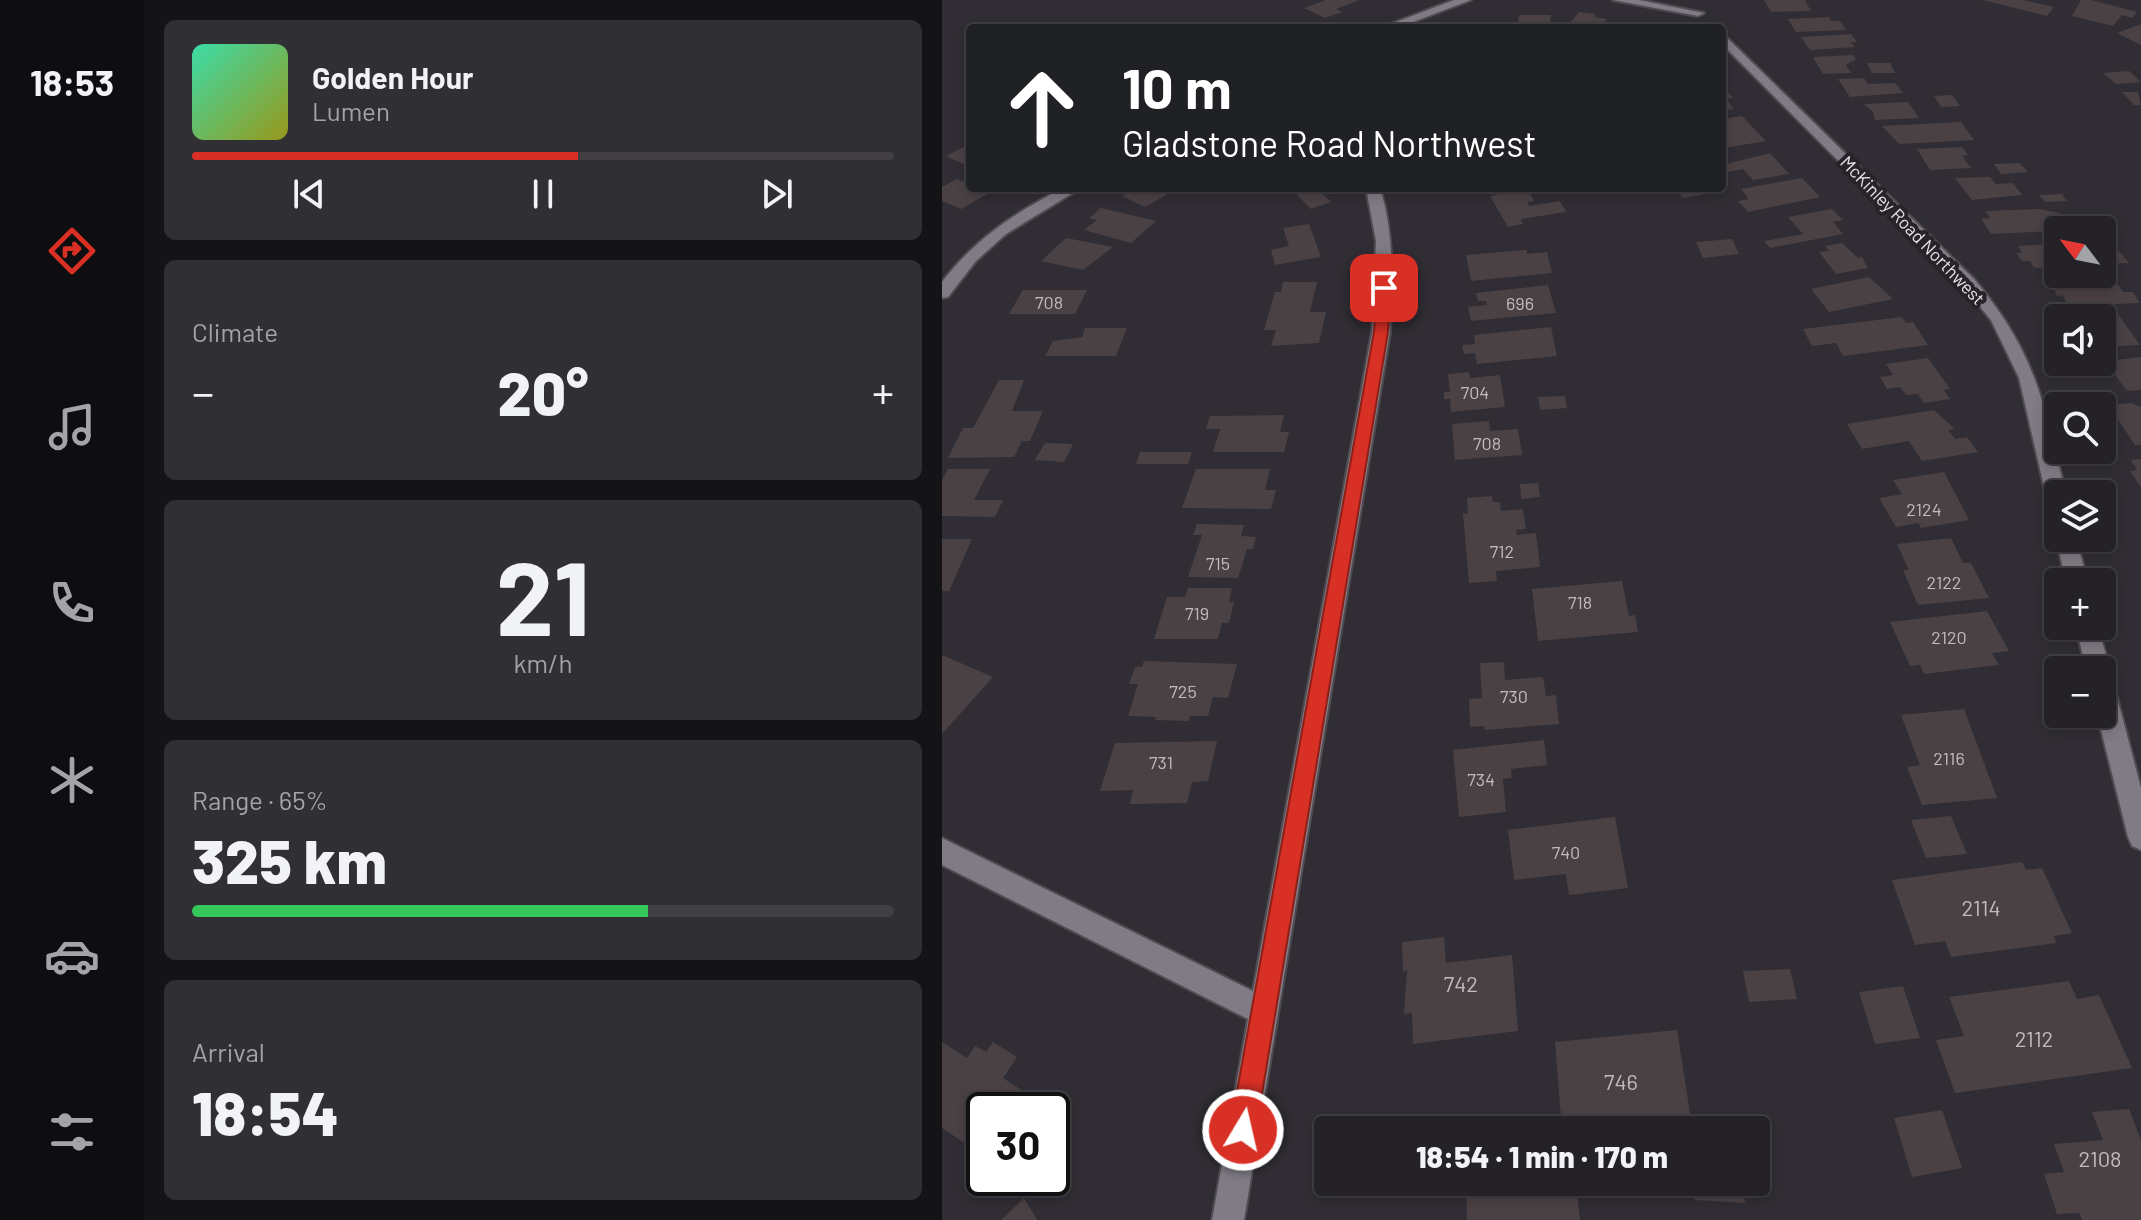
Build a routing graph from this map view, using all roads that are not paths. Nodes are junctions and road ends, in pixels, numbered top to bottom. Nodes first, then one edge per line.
1 (1465, 0) edge
2 (1619, 0) edge
3 (1691, 0) edge
4 (1698, 13) junction
5 (1397, 24) edge
6 (1709, 24) edge
7 (1726, 41) edge
8 (1066, 192) edge
9 (1374, 192) edge
10 (942, 293) edge
11 (2052, 480) edge
12 (2113, 728) edge
13 (2141, 837) edge
14 (942, 851) edge
15 (1262, 1011) junction
16 (1228, 1220) edge

1 - 5 street
2 - 4 street
3 - 4 street, McKinley Road Northwest
4 - 6 street, McKinley Road Northwest
7 - 11 street, McKinley Road Northwest
8 - 10 street
9 - 15 street
12 - 13 street
14 - 15 street
15 - 16 street

